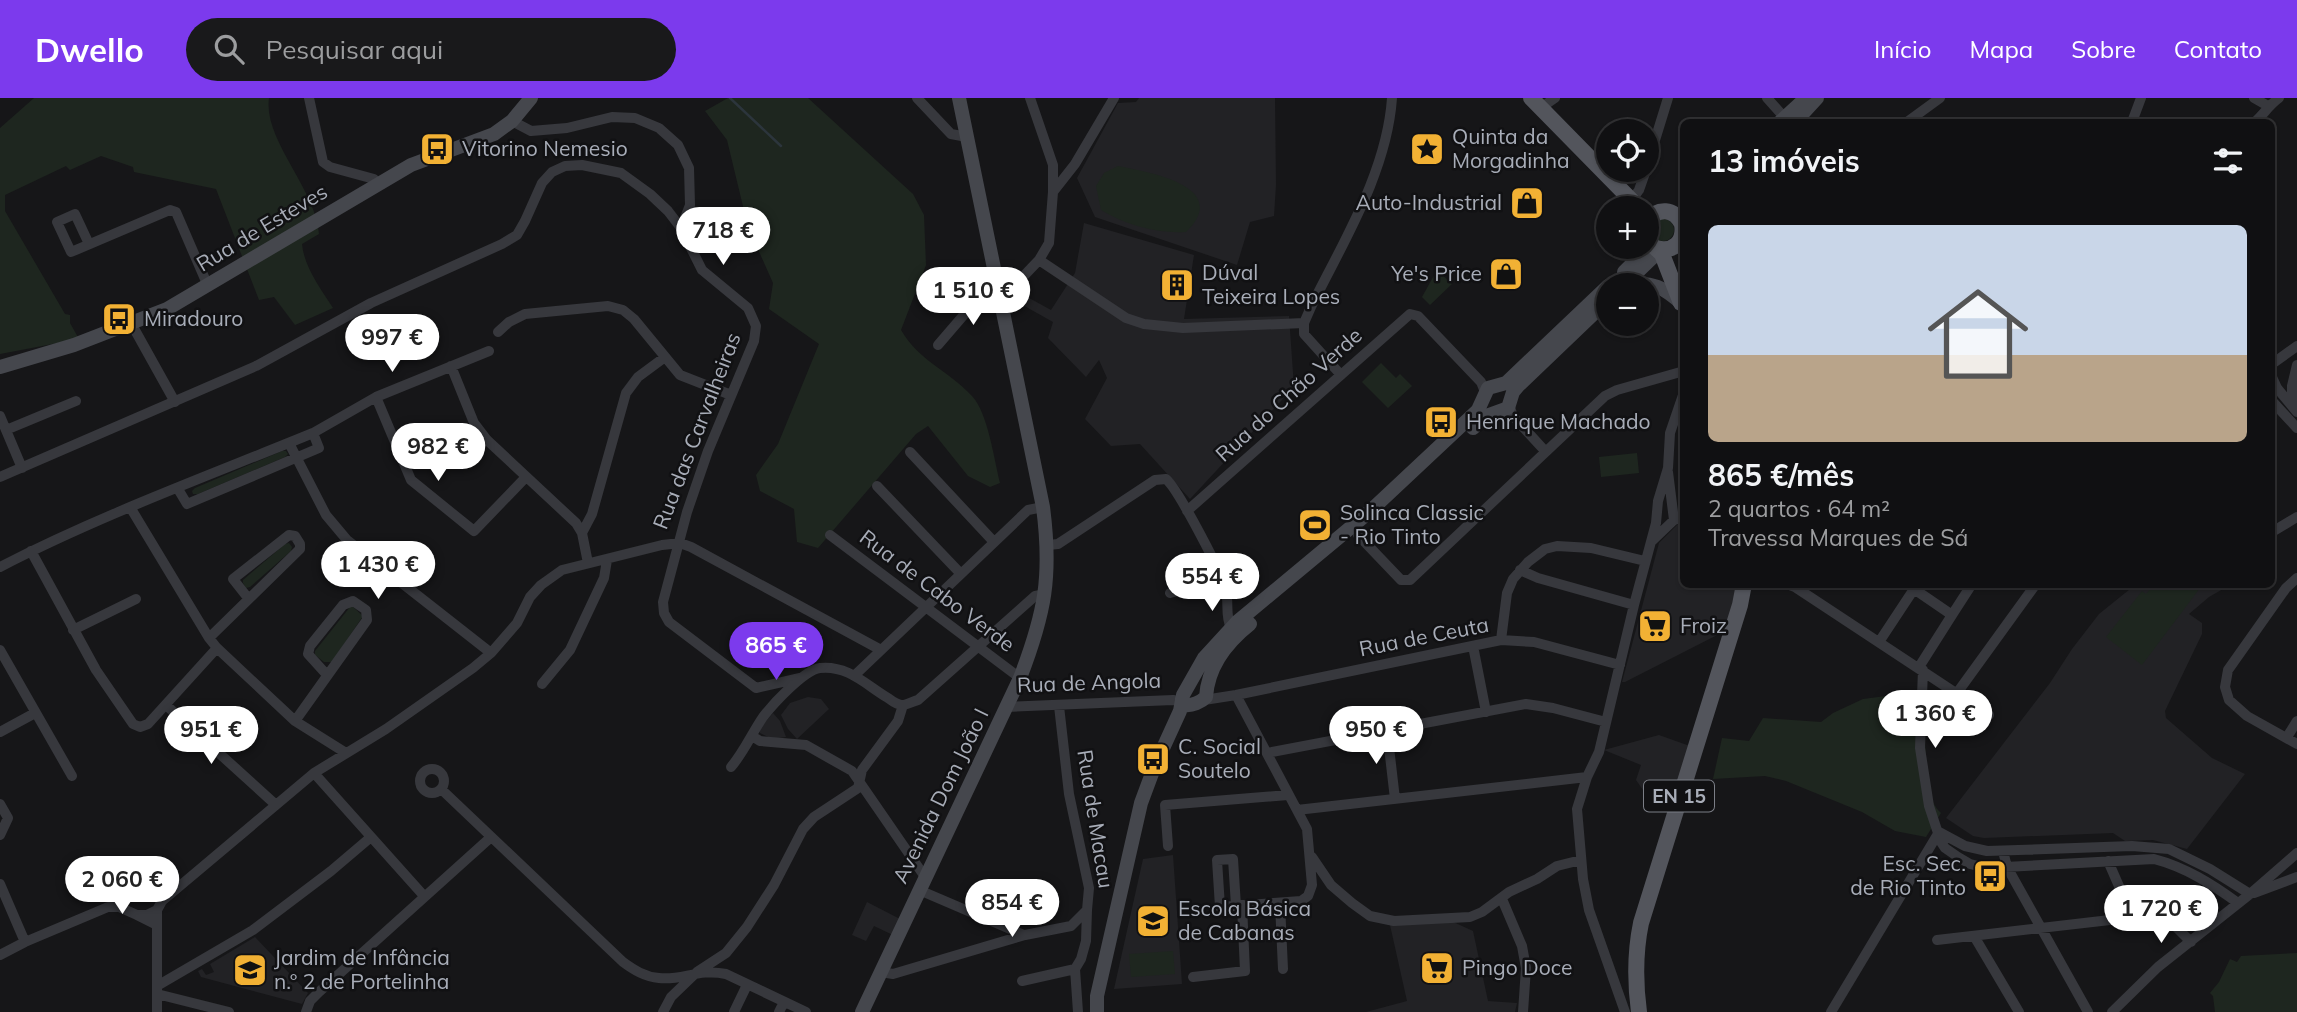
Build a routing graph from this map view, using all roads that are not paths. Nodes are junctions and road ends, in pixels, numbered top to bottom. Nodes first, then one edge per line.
1 (309, 98) edge
2 (531, 98) edge
3 (917, 98) edge
4 (959, 98) edge
5 (1030, 98) edge
6 (1114, 98) edge
7 (1392, 98) edge
8 (1668, 98) edge
9 (1768, 98) edge
10 (1806, 98) edge
11 (1815, 98) edge
12 (1940, 98) edge
13 (2139, 98) edge
14 (2255, 98) edge
15 (2280, 98) edge
16 (1543, 101) edge
17 (2268, 106) junction
18 (1785, 119) edge
19 (1911, 119) edge
20 (2133, 119) edge
21 (2258, 119) edge
22 (512, 121) junction
23 (1659, 127) edge
24 (967, 137) junction
25 (376, 183) junction
26 (1054, 192) junction
27 (1629, 196) edge
28 (1671, 209) edge
29 (681, 228) junction
30 (1662, 242) edge
31 (89, 244) dead end
32 (1039, 260) junction
33 (1622, 273) edge
34 (1635, 273) edge
35 (1017, 283) junction
36 (208, 286) junction
37 (1659, 287) edge
38 (998, 288) junction
39 (1680, 297) edge
40 (1596, 298) edge
41 (1001, 303) junction
42 (1680, 306) edge
43 (1596, 311) edge
44 (131, 323) junction
45 (1304, 323) junction
46 (498, 332) dead end
47 (938, 345) dead end
48 (2297, 346) edge
49 (489, 351) dead end
50 (665, 357) junction
51 (2275, 361) edge
52 (2297, 365) edge
53 (451, 366) junction
54 (0, 367) edge
55 (1680, 372) edge
56 (1341, 376) junction
57 (2275, 384) edge
58 (1489, 389) junction
59 (732, 395) junction
60 (376, 397) junction
61 (76, 401) dead end
62 (175, 402) junction
63 (1680, 404) edge
64 (2275, 404) edge
65 (1506, 409) junction
66 (2295, 409) edge
67 (0, 416) edge
68 (2297, 428) edge
69 (6, 430) junction
70 (313, 433) junction
71 (289, 443) junction
72 (1545, 451) junction
73 (910, 452) dead end
74 (295, 458) junction
75 (22, 468) junction
76 (1668, 468) junction
77 (0, 477) edge
78 (526, 477) junction
79 (877, 486) dead end
80 (178, 489) junction
81 (1043, 506) junction
82 (130, 507) junction
83 (1188, 511) junction
84 (2297, 517) edge
85 (1679, 518) edge
86 (2275, 530) edge
87 (582, 533) junction
88 (830, 535) dead end
89 (1358, 535) junction
90 (994, 542) junction
91 (680, 543) junction
92 (1650, 544) junction
93 (1048, 545) junction
94 (31, 551) junction
95 (607, 560) junction
96 (1645, 561) junction
97 (588, 563) junction
98 (0, 567) edge
99 (1520, 570) junction
100 (961, 574) junction
101 (2297, 578) edge
102 (1226, 588) junction
103 (1743, 588) edge
104 (1797, 588) edge
105 (1969, 588) edge
106 (2033, 588) edge
107 (1170, 593) dead end
108 (1046, 594) junction
109 (248, 598) junction
110 (136, 599) dead end
111 (1634, 605) junction
112 (926, 607) junction
113 (1952, 615) junction
114 (1231, 628) junction
115 (73, 629) junction
116 (209, 638) junction
117 (1501, 640) junction
118 (1879, 642) junction
119 (1473, 646) junction
120 (977, 647) junction
121 (217, 648) junction
122 (0, 650) edge
123 (881, 650) junction
124 (491, 653) junction
125 (1620, 665) junction
126 (1921, 669) junction
127 (327, 675) junction
128 (855, 675) junction
129 (800, 678) junction
130 (1020, 678) junction
131 (542, 684) dead end
132 (1957, 694) junction
133 (1236, 695) junction
134 (1191, 699) junction
135 (166, 705) junction
136 (903, 705) junction
137 (1059, 706) junction
138 (1007, 707) junction
139 (1486, 712) junction
140 (35, 713) junction
141 (1989, 715) dead end
142 (295, 721) junction
143 (2297, 721) edge
144 (1606, 722) junction
145 (1387, 730) junction
146 (0, 732) edge
147 (752, 736) junction
148 (2287, 737) junction
149 (2297, 744) edge
150 (346, 753) junction
151 (1266, 753) junction
152 (731, 767) dead end
153 (314, 773) junction
154 (72, 776) dead end
155 (1587, 777) junction
156 (859, 779) junction
157 (441, 789) dead end
158 (1288, 795) junction
159 (1395, 799) junction
160 (0, 804) edge
161 (276, 805) junction
162 (1297, 810) junction
163 (1939, 832) junction
164 (0, 835) edge
165 (371, 836) junction
166 (490, 838) junction
167 (1168, 846) dead end
168 (2120, 846) junction
169 (2003, 851) junction
170 (1310, 853) junction
171 (2297, 853) edge
172 (1581, 860) junction
173 (2108, 861) junction
174 (2120, 861) junction
175 (2007, 867) junction
176 (2297, 877) edge
177 (922, 883) junction
178 (0, 884) edge
179 (2250, 894) junction
180 (424, 896) junction
181 (1502, 899) junction
182 (2238, 903) junction
183 (1280, 904) junction
184 (1239, 905) junction
185 (158, 910) junction
186 (1087, 910) junction
187 (137, 915) junction
188 (2109, 920) dead end
189 (997, 924) junction
190 (157, 925) junction
191 (1071, 926) junction
192 (2041, 929) junction
193 (1025, 935) junction
194 (1974, 936) junction
195 (1086, 940) junction
196 (1937, 940) dead end
197 (25, 942) junction
198 (2191, 942) junction
199 (990, 946) junction
200 (0, 955) edge
201 (1075, 969) junction
202 (1283, 969) dead end
203 (697, 972) junction
204 (881, 972) junction
205 (1194, 977) dead end
206 (1022, 981) dead end
207 (747, 985) junction
208 (157, 990) junction
209 (784, 1002) junction
210 (157, 1012) edge
211 (229, 1012) edge
212 (306, 1012) edge
213 (663, 1012) edge
214 (734, 1012) edge
215 (779, 1012) edge
216 (806, 1012) edge
217 (862, 1012) edge
218 (1078, 1012) edge
219 (1097, 1012) edge
220 (1105, 1012) edge
221 (1523, 1012) edge
222 (1625, 1012) edge
223 (1639, 1012) edge
224 (1831, 1012) edge
225 (2019, 1012) edge
226 (2088, 1012) edge
227 (2112, 1012) edge

1 - 25 street
2 - 22 main road, Rua de Esteves
3 - 24 street
4 - 24 main road, Avenida Dom João I
5 - 26 street
6 - 26 street
7 - 45 street
8 - 23 street
9 - 18 street
10 - 18 main road
11 - 18 main road
12 - 19 street
13 - 20 street
14 - 17 street
15 - 17 street
16 - 27 main road
17 - 21 street
22 - 25 main road, Rua de Esteves
22 - 29 street
24 - 38 main road, Avenida Dom João I
25 - 36 main road, Rua de Esteves
26 - 32 street
28 - 30 main road
29 - 59 street, Rua das Carvalheiras
29 - 62 street, Rua das Carvalheiras
30 - 33 main road
30 - 34 main road
30 - 39 main road
31 - 36 street
32 - 35 street
32 - 45 street
35 - 38 street
35 - 41 street
36 - 44 main road, Rua de Esteves
37 - 42 main road
38 - 41 main road, Avenida Dom João I
38 - 47 street
40 - 58 main road
41 - 81 main road, Avenida Dom João I
43 - 65 main road
44 - 54 main road, Rua de Esteves
44 - 62 street
45 - 56 street
46 - 50 street
48 - 51 street
49 - 53 street
50 - 59 street
50 - 87 street
52 - 66 street
53 - 60 street
53 - 78 street
55 - 72 street
56 - 58 street, Rua do Chão Verde
56 - 83 street, Rua do Chão Verde
57 - 66 street
58 - 65 main road
58 - 65 main road
58 - 114 main road
59 - 91 street, Rua das Carvalheiras
60 - 70 street
60 - 78 street
61 - 69 street
62 - 75 street
63 - 76 street
64 - 68 street
65 - 72 street
65 - 89 main road
67 - 69 street
69 - 75 street
70 - 71 street
70 - 74 street
71 - 74 street
71 - 80 street
72 - 89 street
73 - 90 street
74 - 80 street
74 - 124 street
75 - 77 street
76 - 85 street
76 - 92 street
78 - 87 street
79 - 100 street
80 - 82 street
81 - 90 street
81 - 93 main road, Avenida Dom João I
82 - 94 street
82 - 116 street
83 - 93 street
83 - 102 street
84 - 86 street
85 - 92 street
87 - 97 street
88 - 112 street, Rua de Cabo Verde
89 - 134 main road
90 - 100 street
91 - 95 street, Rua das Carvalheiras
91 - 123 street
91 - 129 street
92 - 96 street
93 - 108 main road, Avenida Dom João I
94 - 98 street
94 - 115 street
95 - 97 street, Rua das Carvalheiras
95 - 131 street
96 - 99 street
96 - 111 street
97 - 124 street, Rua das Carvalheiras
99 - 111 street
99 - 117 street
100 - 112 street
101 - 148 street
102 - 107 street
102 - 114 street
103 - 223 main road, EN 15
104 - 118 street
105 - 113 street
106 - 132 street
108 - 120 street
108 - 130 main road, Avenida Dom João I
109 - 109 street
109 - 116 street
110 - 115 street
111 - 125 street
112 - 120 street, Rua de Cabo Verde
112 - 123 street
113 - 118 street
113 - 126 street
114 - 134 main road
115 - 135 street
116 - 121 street
117 - 119 street, Rua de Ceuta
117 - 125 street, Rua de Ceuta
118 - 126 street
119 - 133 street, Rua de Ceuta
119 - 139 street
120 - 130 street, Rua de Cabo Verde
120 - 136 street
121 - 135 street
121 - 142 street
122 - 140 street
123 - 128 street
124 - 150 street, Rua das Carvalheiras
125 - 144 street
126 - 132 street
126 - 163 street
127 - 127 street
127 - 142 street
128 - 129 street
128 - 136 street
129 - 147 street
130 - 138 main road, Avenida Dom João I
132 - 141 street
133 - 134 street, Rua de Angola
133 - 151 street
134 - 137 street, Rua de Angola
134 - 219 main road
134 - 220 main road
135 - 161 street
136 - 156 street
137 - 138 street, Rua de Angola
137 - 186 street, Rua de Macau
138 - 177 main road, Avenida Dom João I
139 - 144 street
139 - 145 street
140 - 146 street
140 - 154 street
142 - 150 street
143 - 148 street
144 - 155 street
145 - 151 street
145 - 159 street
147 - 152 street
147 - 156 street
148 - 149 street
150 - 153 street, Rua das Carvalheiras
151 - 158 street
153 - 161 street, Rua das Carvalheiras
153 - 165 street
155 - 159 street
155 - 172 street
156 - 177 street
156 - 203 street
157 - 166 street
158 - 162 street
158 - 167 street
159 - 162 street
160 - 164 street
161 - 185 street, Rua das Carvalheiras
162 - 170 street
163 - 169 street
163 - 175 street
163 - 224 street
165 - 180 street
165 - 208 street
166 - 180 street
166 - 203 street
168 - 169 street
168 - 174 street
168 - 179 street
169 - 175 street
170 - 181 street
170 - 183 street
171 - 179 street
172 - 181 street
172 - 222 street
173 - 174 street
173 - 175 street
173 - 198 street
174 - 182 street
175 - 192 street
176 - 179 street
177 - 189 street
177 - 204 main road, Avenida Dom João I
178 - 197 street
179 - 182 street
180 - 212 street
181 - 221 street
182 - 198 street
183 - 184 street
183 - 202 street
184 - 184 street
184 - 205 street
185 - 187 street
185 - 190 street
186 - 191 street, Rua de Macau
186 - 195 street
187 - 190 street
187 - 197 street
188 - 192 street
189 - 193 street
189 - 199 street
190 - 208 street
191 - 193 street
191 - 195 street
192 - 194 street
192 - 226 street
193 - 199 street
194 - 196 street
194 - 225 street
195 - 201 street
197 - 200 street
198 - 227 street
199 - 204 street
201 - 206 street
201 - 218 street
203 - 207 street
203 - 213 street
204 - 217 main road, Avenida Dom João I
207 - 209 street
207 - 214 street
208 - 210 street
208 - 211 street
209 - 215 street
209 - 216 street

